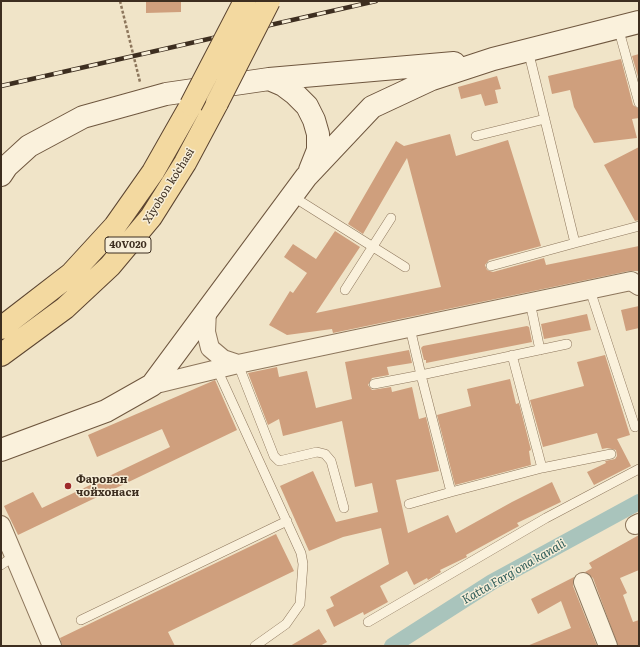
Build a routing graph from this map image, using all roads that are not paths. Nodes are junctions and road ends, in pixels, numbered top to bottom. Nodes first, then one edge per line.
1 (245, 1) edge
2 (269, 1) edge
3 (639, 22) edge
4 (618, 27) junction
5 (528, 50) junction
6 (493, 59) junction
7 (269, 78) junction
8 (639, 103) edge
9 (545, 119) junction
10 (476, 136) dead end
11 (1, 175) edge
12 (306, 177) junction
13 (292, 196) junction
14 (391, 218) dead end
15 (639, 226) edge
16 (575, 243) junction
17 (372, 247) junction
18 (491, 266) dead end
19 (404, 267) dead end
20 (639, 286) edge
21 (345, 290) dead end
22 (590, 290) junction
23 (530, 302) junction
24 (207, 310) junction
25 (1, 328) edge
26 (410, 328) junction
27 (567, 344) dead end
28 (540, 350) junction
29 (1, 354) edge
30 (512, 355) junction
31 (238, 364) junction
32 (217, 369) junction
33 (421, 375) junction
34 (374, 384) dead end
35 (152, 385) junction
36 (635, 427) dead end
37 (1, 450) edge
38 (611, 454) dead end
39 (542, 468) junction
40 (639, 469) edge
41 (451, 492) junction
42 (409, 504) dead end
43 (344, 508) dead end
44 (287, 521) junction
45 (1, 525) edge
46 (8, 561) edge
47 (583, 582) dead end
48 (81, 620) dead end
49 (368, 622) dead end
50 (52, 646) edge
51 (255, 646) edge
52 (608, 646) edge

1 - 25 main road, Xiyobon koʻchasi / 40V020, bridge
2 - 29 main road, Xiyobon koʻchasi / 40V020, bridge
3 - 4 main road
4 - 5 main road
4 - 8 lane
5 - 6 main road
5 - 9 lane
6 - 7 main road
6 - 12 main road
7 - 11 main road
7 - 12 main road
9 - 10 lane
9 - 16 lane
12 - 13 main road
13 - 17 lane
13 - 24 main road
14 - 17 lane
15 - 16 lane
16 - 18 lane
17 - 19 lane
17 - 21 lane
20 - 22 street
22 - 23 street
22 - 36 lane
23 - 26 street
23 - 28 lane
24 - 31 street
24 - 35 main road
26 - 31 street
26 - 33 lane
27 - 28 lane
28 - 30 lane
30 - 33 lane
30 - 39 lane
31 - 32 street
31 - 43 lane
32 - 35 street
32 - 44 lane
33 - 34 lane
33 - 41 lane
35 - 37 main road
38 - 39 lane
39 - 41 lane
40 - 49 lane
41 - 42 lane
44 - 48 lane
44 - 51 lane
45 - 46 street
46 - 50 street
47 - 52 street

